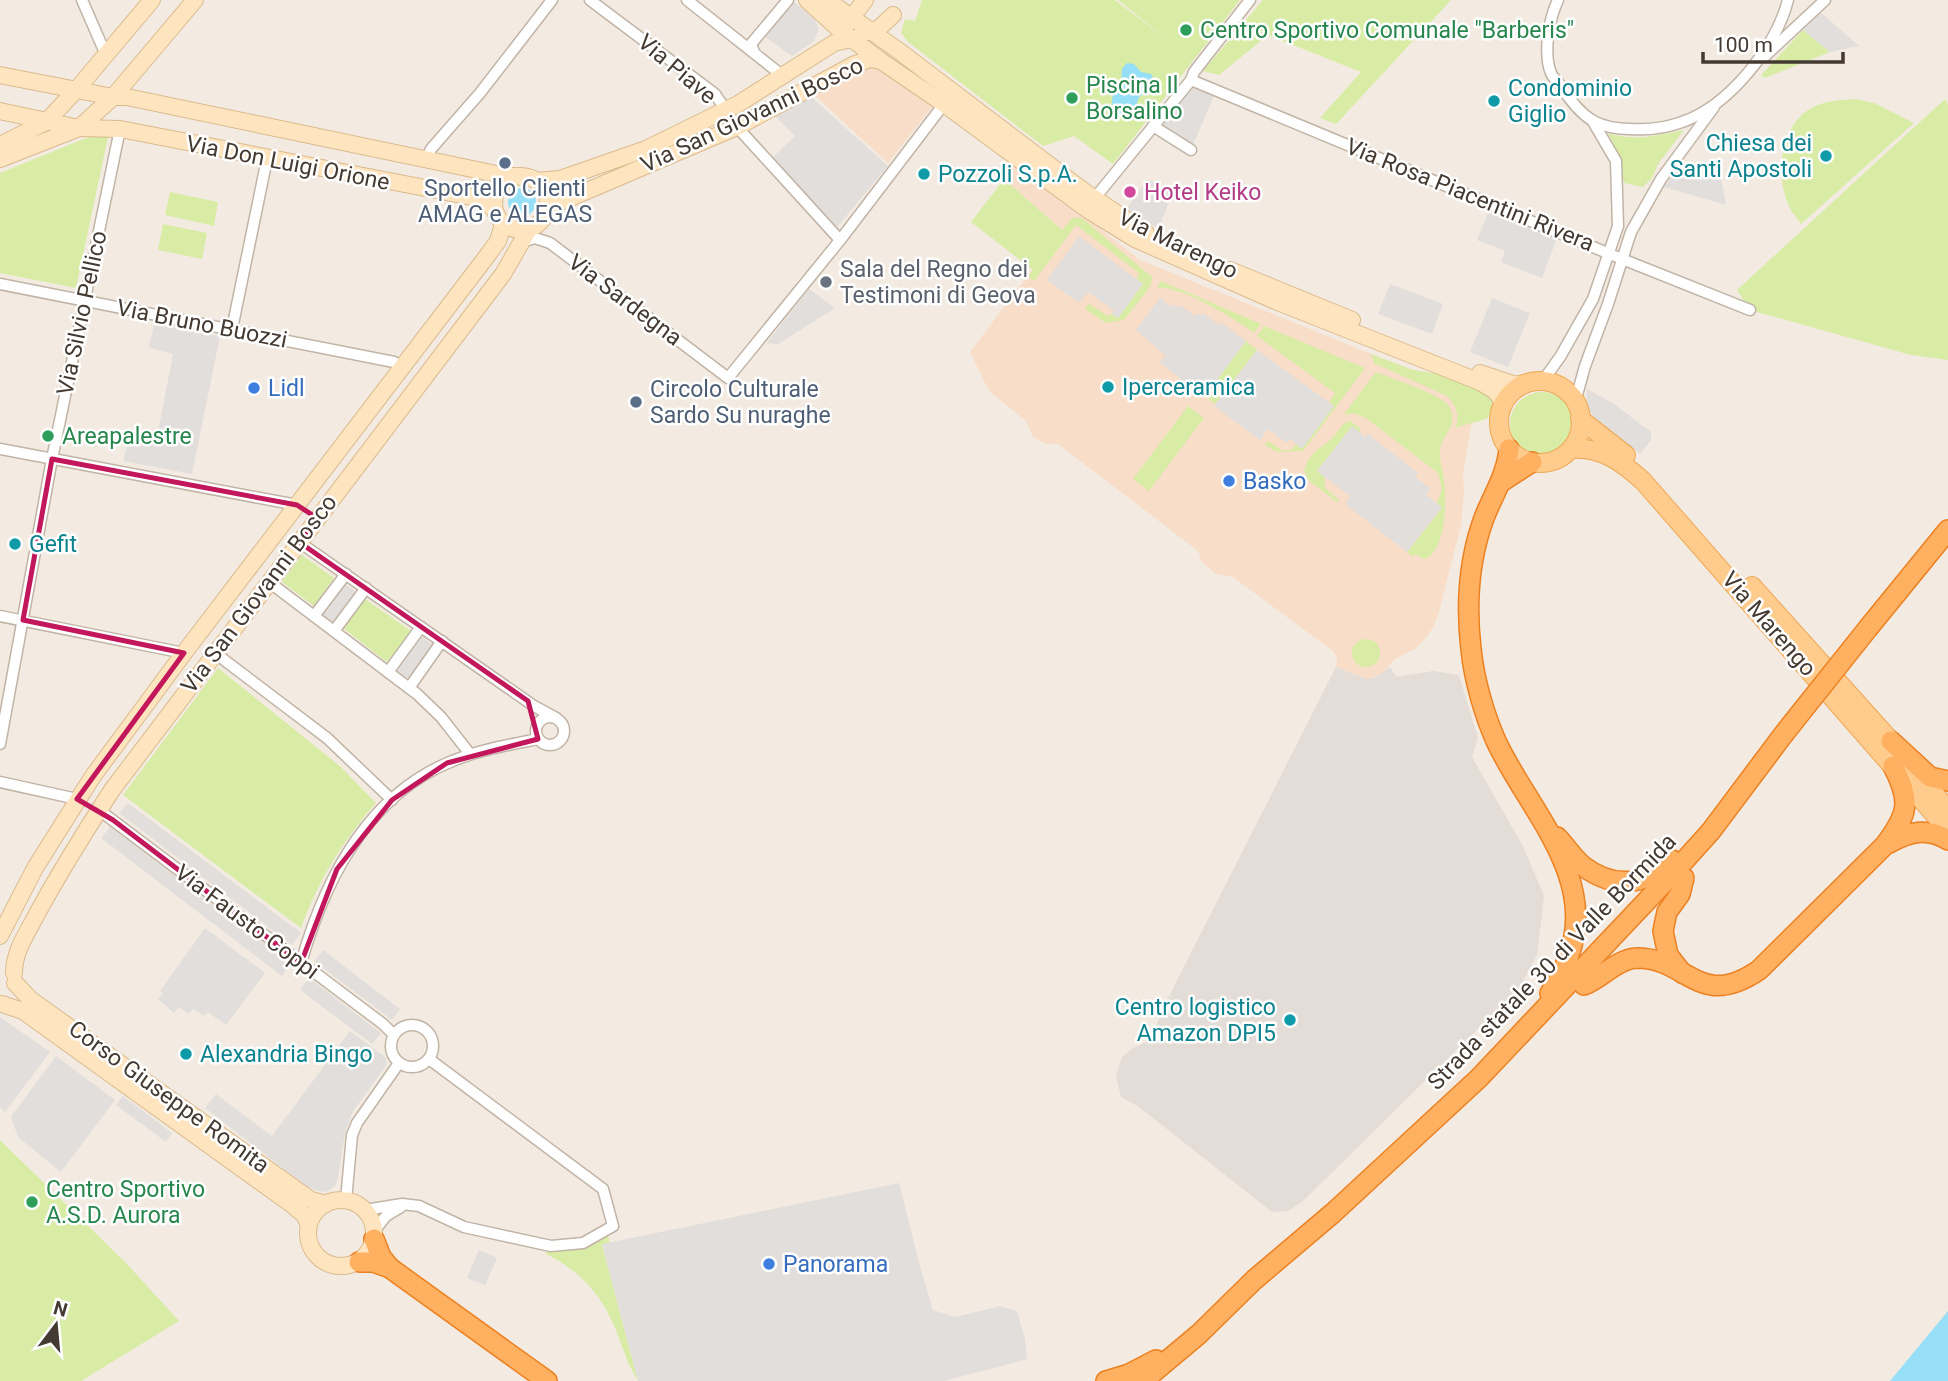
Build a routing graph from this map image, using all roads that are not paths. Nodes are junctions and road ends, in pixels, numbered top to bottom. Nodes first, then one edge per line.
1 (82, 0) edge
2 (152, 0) edge
3 (195, 0) edge
4 (552, 0) edge
5 (590, 0) edge
6 (687, 0) edge
7 (788, 0) edge
8 (807, 0) edge
9 (865, 0) edge
10 (1250, 0) edge
11 (1558, 0) edge
12 (1788, 0) edge
13 (1825, 0) edge
14 (896, 8) edge
15 (827, 9) edge
16 (863, 36) junction
17 (899, 51) junction
18 (754, 52) junction
19 (106, 55) junction
20 (807, 60) junction
21 (138, 66) junction
22 (1748, 73) junction
23 (0, 75) edge
24 (783, 76) junction
25 (1191, 80) junction
26 (77, 89) junction
27 (113, 97) junction
28 (146, 101) junction
29 (944, 104) junction
30 (1716, 104) junction
31 (725, 111) junction
32 (3, 112) edge
33 (1592, 120) junction
34 (46, 122) junction
35 (1153, 126) junction
36 (737, 127) junction
37 (79, 128) junction
38 (120, 130) junction
39 (1, 149) edge
40 (1191, 150) dead end
41 (427, 158) junction
42 (267, 159) junction
43 (530, 179) junction
44 (1094, 199) junction
45 (494, 208) junction
46 (547, 208) junction
47 (503, 224) junction
48 (529, 229) junction
49 (840, 240) junction
50 (518, 246) junction
51 (1609, 253) junction
52 (1622, 259) junction
53 (0, 284) edge
54 (84, 301) junction
55 (1750, 310) dead end
56 (232, 329) junction
57 (403, 367) junction
58 (425, 376) junction
59 (1533, 384) junction
60 (1504, 403) junction
61 (1578, 411) junction
62 (0, 449) edge
63 (1509, 449) junction
64 (1571, 449) junction
65 (52, 459) junction
66 (1532, 462) junction
67 (1501, 482) junction
68 (297, 505) junction
69 (317, 518) junction
70 (1948, 530) edge
71 (299, 542) junction
72 (1948, 550) edge
73 (346, 574) junction
74 (269, 582) junction
75 (366, 588) junction
76 (0, 616) edge
77 (314, 616) junction
78 (23, 620) junction
79 (421, 627) junction
80 (334, 631) junction
81 (1873, 632) junction
82 (442, 641) junction
83 (184, 653) junction
84 (211, 658) junction
85 (388, 672) junction
86 (409, 688) junction
87 (528, 701) junction
88 (556, 718) junction
89 (537, 726) junction
90 (538, 740) junction
91 (1787, 740) junction
92 (1891, 741) junction
93 (0, 744) edge
94 (470, 754) junction
95 (1893, 766) junction
96 (1948, 781) edge
97 (0, 782) edge
98 (77, 799) junction
99 (391, 800) junction
100 (99, 810) junction
101 (1948, 810) edge
102 (1544, 821) junction
103 (1948, 830) edge
104 (1711, 831) junction
105 (1948, 840) edge
106 (1885, 845) junction
107 (1684, 878) junction
108 (0, 936) edge
109 (0, 957) edge
110 (301, 962) junction
111 (1682, 974) junction
112 (15, 978) junction
113 (1584, 985) junction
114 (1, 1004) edge
115 (394, 1035) junction
116 (1514, 1041) junction
117 (429, 1059) junction
118 (399, 1063) junction
119 (346, 1200) junction
120 (326, 1204) junction
121 (408, 1204) junction
122 (365, 1210) junction
123 (309, 1225) junction
124 (374, 1235) junction
125 (359, 1262) junction
126 (390, 1268) junction
127 (1254, 1280) junction
128 (547, 1381) edge
129 (1106, 1381) edge
130 (1143, 1381) edge
131 (1157, 1381) edge

1 - 19 street
2 - 19 main road
3 - 21 main road
4 - 41 street
5 - 31 street, Via Piave
6 - 18 street
7 - 18 street
8 - 15 main road
9 - 15 main road
9 - 16 main road
10 - 25 street
11 - 33 street
12 - 22 street
13 - 22 street
14 - 16 main road
14 - 17 main road
15 - 16 main road
15 - 20 main road
16 - 17 main road, Via Marengo
16 - 20 main road
16 - 20 main road, Via San Giovanni Bosco
16 - 29 main road
16 - 36 main road, Via San Giovanni Bosco
17 - 44 main road, Via Marengo
18 - 24 street
19 - 26 main road
20 - 24 main road, Via San Giovanni Bosco
21 - 27 main road
21 - 28 main road
22 - 30 street
23 - 26 main road, Via Don Luigi Orione
24 - 31 main road, Via San Giovanni Bosco
25 - 35 street
25 - 51 street, Via Rosa Piacentini Rivera
26 - 27 main road, Via Don Luigi Orione
26 - 34 main road
27 - 28 main road, Via Don Luigi Orione
27 - 37 main road
28 - 41 main road, Via Don Luigi Orione
29 - 49 street
29 - 60 main road
30 - 33 street
30 - 52 street
31 - 36 street, Via Piave
31 - 43 main road, Via San Giovanni Bosco
32 - 34 main road, Via Don Luigi Orione
32 - 39 main road
33 - 51 street
34 - 37 main road, Via Don Luigi Orione
34 - 39 main road
35 - 40 street
35 - 44 street
36 - 46 main road, Via San Giovanni Bosco
36 - 49 street, Via Piave
37 - 38 main road, Via Don Luigi Orione
37 - 39 main road
38 - 42 main road, Via Don Luigi Orione
38 - 54 street, Via Silvio Pellico
41 - 43 main road, Via Don Luigi Orione
42 - 45 main road, Via Don Luigi Orione
42 - 56 street
43 - 45 main road, Via San Giovanni Bosco
43 - 46 main road
44 - 59 main road, Via Marengo
45 - 47 main road
46 - 48 main road, Via San Giovanni Bosco
47 - 48 main road
47 - 57 main road, Via San Giovanni Bosco
48 - 50 main road, Via San Giovanni Bosco
49 - 50 street, Via Sardegna
50 - 58 main road, Via San Giovanni Bosco
51 - 52 street, Via Rosa Piacentini Rivera
51 - 59 street
52 - 55 street, Via Rosa Piacentini Rivera
52 - 61 street
53 - 54 street, Via Bruno Buozzi
54 - 56 street, Via Bruno Buozzi
54 - 65 street, Via Silvio Pellico
56 - 57 street, Via Bruno Buozzi
57 - 58 main road
57 - 68 main road, Via San Giovanni Bosco
58 - 69 main road, Via San Giovanni Bosco
59 - 60 main road
59 - 61 main road
60 - 63 main road
61 - 64 main road
61 - 92 main road, Via Marengo
62 - 65 street
63 - 66 main road
63 - 67 highway
64 - 66 main road
64 - 95 main road, Via Marengo
65 - 68 street
65 - 78 street, Via Silvio Pellico
66 - 67 highway
67 - 102 highway
68 - 69 main road
68 - 83 main road, Via San Giovanni Bosco
69 - 71 main road, Via San Giovanni Bosco
70 - 81 highway, Strada statale 30 di Valle Bormida
71 - 73 street
71 - 74 main road, Via San Giovanni Bosco
72 - 81 highway, Strada statale 30 di Valle Bormida
73 - 75 street
73 - 77 street
74 - 77 street
74 - 84 main road, Via San Giovanni Bosco
75 - 79 street
75 - 80 street
76 - 78 street
77 - 80 street
78 - 83 street
78 - 93 street, Via Silvio Pellico
79 - 82 street
79 - 85 street
80 - 85 street
81 - 91 highway, Strada statale 30 di Valle Bormida, bridge
82 - 86 street
82 - 87 street
83 - 84 main road
83 - 98 main road, Via San Giovanni Bosco
84 - 99 street
84 - 100 main road, Via San Giovanni Bosco
85 - 86 street
86 - 94 street
87 - 88 street
87 - 89 street
88 - 89 street
88 - 90 street
89 - 90 street
90 - 94 street
91 - 104 highway, Strada statale 30 di Valle Bormida
91 - 107 highway, Strada statale 30 di Valle Bormida
92 - 96 highway
92 - 101 main road, Via Marengo
94 - 99 street
95 - 103 main road, Via Marengo
95 - 106 highway
97 - 98 street
98 - 100 main road
98 - 108 main road, Via San Giovanni Bosco
99 - 110 street
100 - 110 street, Via Fausto Coppi
100 - 112 main road, Via San Giovanni Bosco
102 - 104 highway
102 - 116 highway
104 - 116 highway, Strada statale 30 di Valle Bormida
105 - 106 highway
106 - 111 highway
107 - 111 highway
107 - 113 highway, Strada statale 30 di Valle Bormida
109 - 112 main road, Corso Giuseppe Romita
110 - 115 street, Via Fausto Coppi
111 - 113 highway
112 - 114 main road, Via San Giovanni Bosco
112 - 120 main road, Corso Giuseppe Romita
113 - 131 highway, Strada statale 30 di Valle Bormida
114 - 123 main road, Corso Giuseppe Romita
115 - 117 street
115 - 118 street
116 - 127 highway, Strada statale 30 di Valle Bormida
117 - 118 street
117 - 121 street
118 - 119 street
119 - 120 main road
119 - 122 main road
120 - 123 main road
121 - 122 street
121 - 124 street
122 - 124 main road
123 - 125 main road
124 - 125 main road
124 - 126 highway
125 - 126 highway
126 - 128 highway
127 - 129 highway
127 - 130 highway, Strada statale 30 di Valle Bormida

